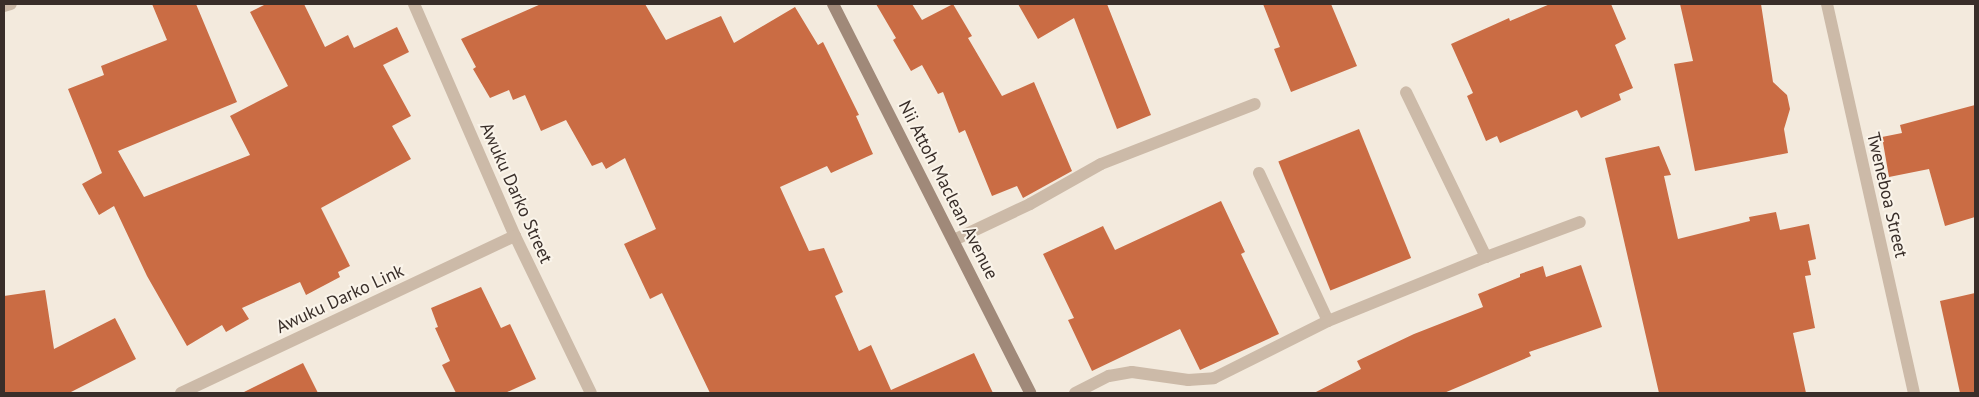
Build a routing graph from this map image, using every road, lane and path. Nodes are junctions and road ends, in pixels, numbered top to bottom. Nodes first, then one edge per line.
1 (11, 4) edge
2 (414, 4) edge
3 (833, 4) edge
4 (1827, 4) edge
5 (4, 6) edge
6 (1406, 92) dead end
7 (1255, 104) dead end
8 (1259, 173) dead end
9 (1580, 222) dead end
10 (515, 236) junction
11 (954, 240) junction
12 (1486, 257) junction
13 (1328, 321) junction
14 (180, 393) edge
15 (592, 393) edge
16 (1030, 393) edge
17 (1075, 393) edge
18 (1914, 393) edge

1 - 5 street
2 - 10 street, Awuku Darko Street
3 - 11 street, Nii Attoh Maclean Avenue
4 - 18 street, Tweneboa Street
6 - 12 street
7 - 11 street
8 - 13 street
9 - 12 street
10 - 14 street, Awuku Darko Link
10 - 15 street, Awuku Darko Street
11 - 16 street, Nii Attoh Maclean Avenue
12 - 13 street
13 - 17 street

